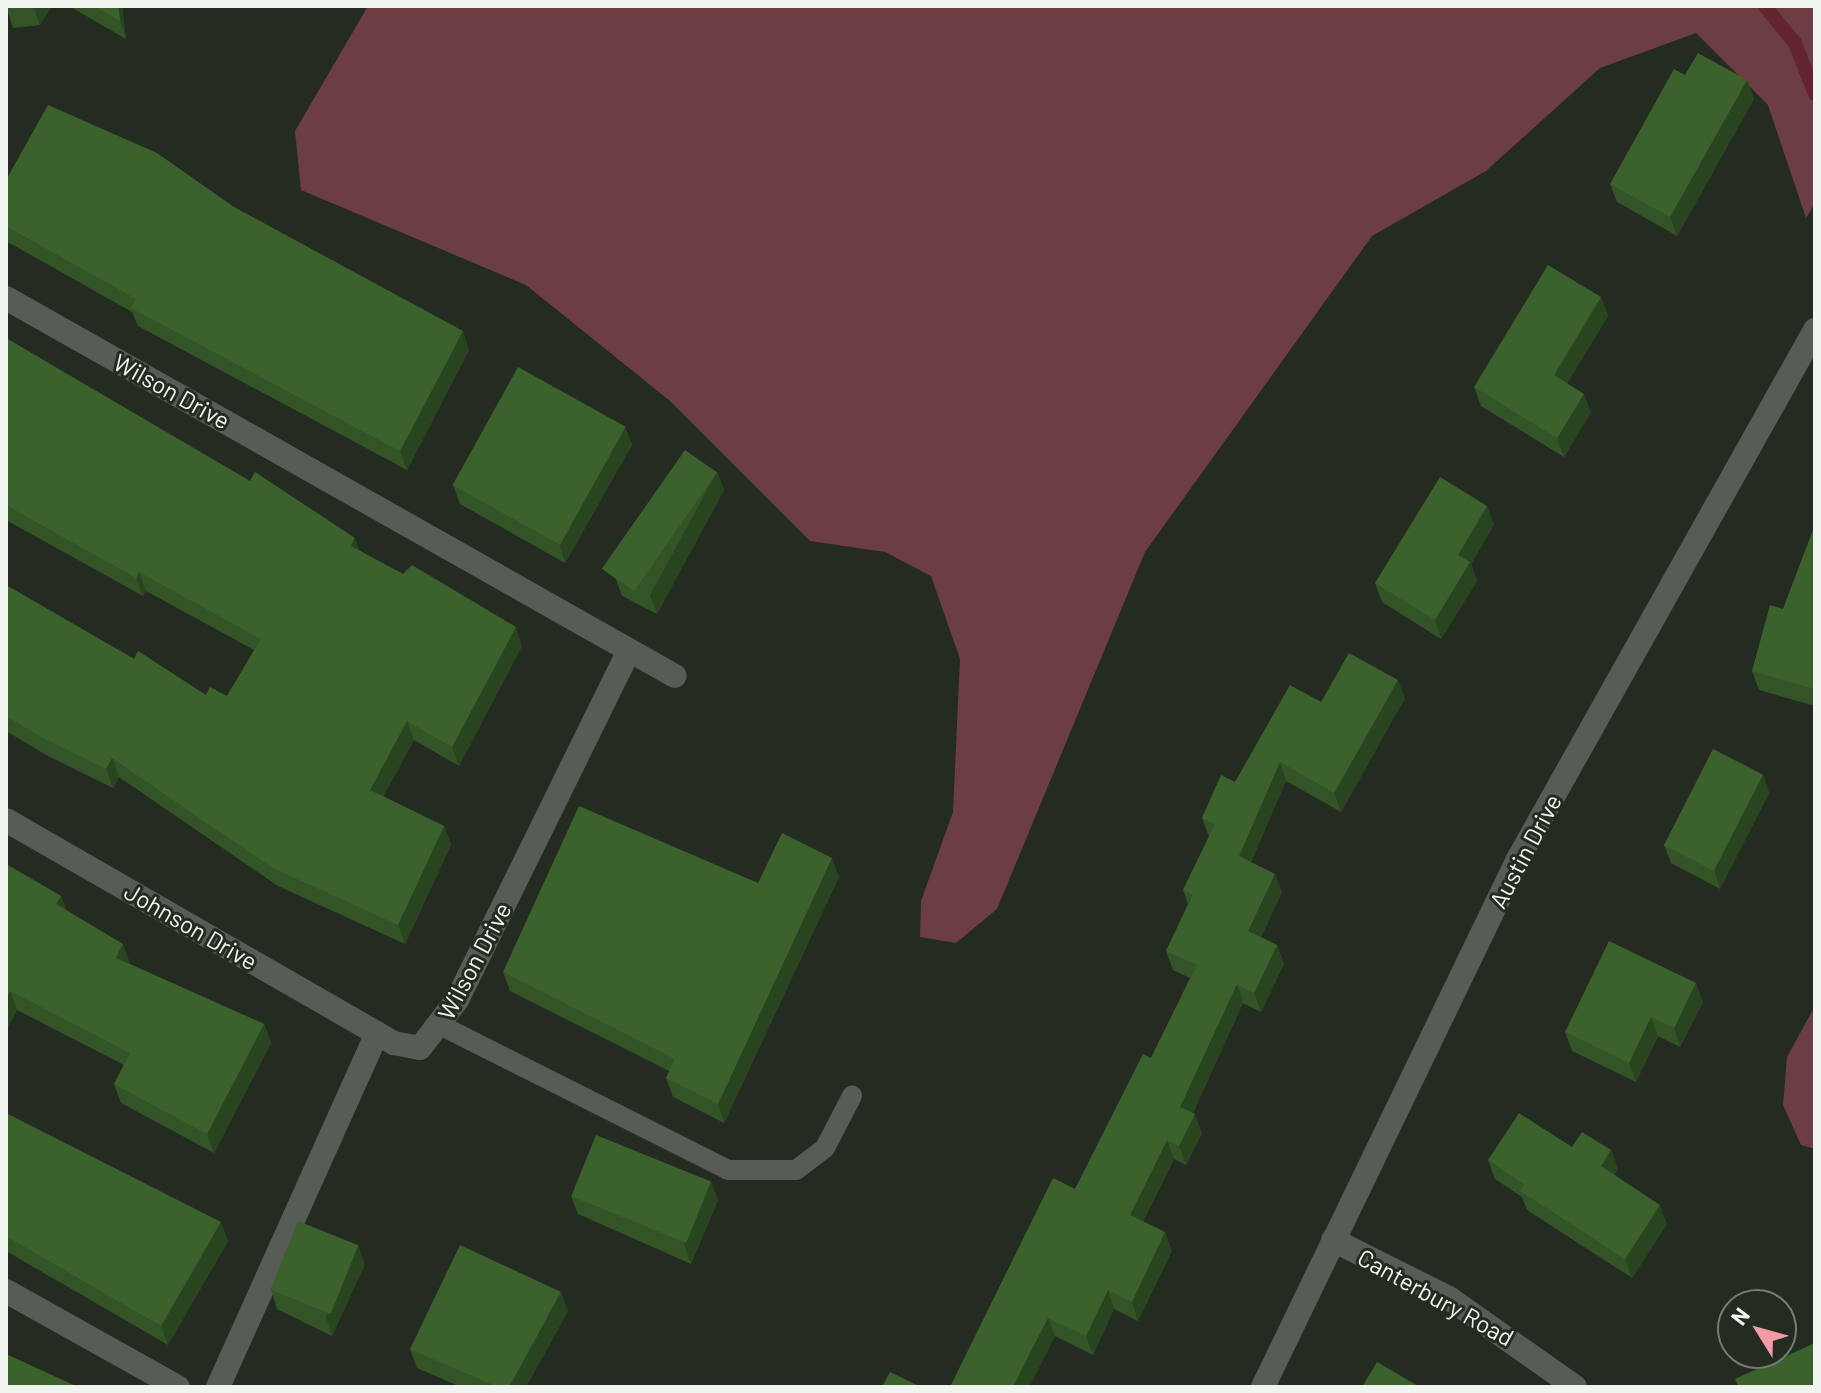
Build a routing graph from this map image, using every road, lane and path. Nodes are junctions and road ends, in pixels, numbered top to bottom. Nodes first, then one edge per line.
1 (6, 298) edge
2 (1815, 330) edge
3 (629, 651) junction
4 (675, 676) dead end
5 (6, 820) edge
6 (440, 1025) junction
7 (377, 1033) junction
8 (852, 1096) dead end
9 (1333, 1240) junction
10 (6, 1291) edge
11 (178, 1387) edge
12 (218, 1387) edge
13 (1263, 1387) edge
14 (1575, 1387) edge

1 - 3 street, Wilson Drive
2 - 9 street, Austin Drive
3 - 4 street, Wilson Drive
3 - 6 street, Wilson Drive
5 - 7 street, Johnson Drive
6 - 7 street, Wilson Drive
6 - 8 lane
7 - 12 street
9 - 13 street, Austin Drive
9 - 14 street, Canterbury Road
10 - 11 street

